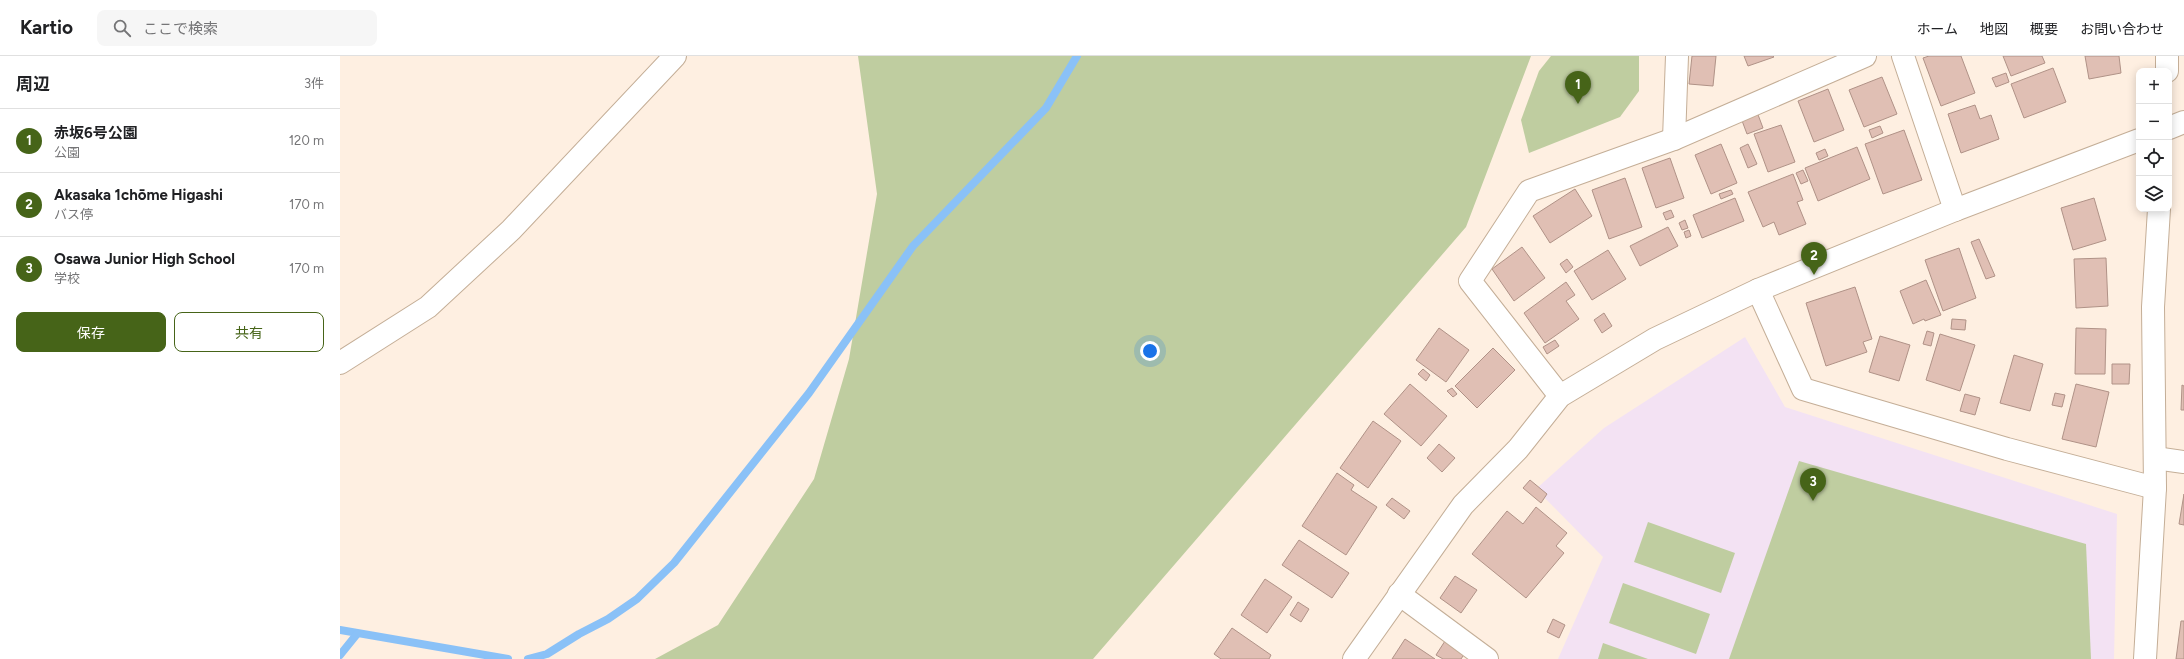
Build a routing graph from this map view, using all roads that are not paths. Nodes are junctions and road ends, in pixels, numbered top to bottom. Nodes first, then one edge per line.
1 (675, 56) edge
2 (1677, 56) edge
3 (1866, 56) edge
4 (1903, 56) edge
5 (2168, 56) edge
6 (2167, 68) edge
7 (2184, 122) edge
8 (2172, 127) edge
9 (1674, 139) junction
10 (2136, 141) edge
11 (1956, 210) junction
12 (2159, 212) edge
13 (1758, 290) junction
14 (340, 363) edge
15 (1560, 396) junction
16 (2155, 458) junction
17 (2184, 462) edge
18 (2155, 488) junction
19 (1400, 594) junction
20 (1354, 659) edge
21 (1487, 659) edge
22 (2145, 659) edge

1 - 14 street
2 - 9 street
3 - 9 street
4 - 11 street
5 - 6 street
7 - 8 street
9 - 15 street
10 - 11 street
11 - 13 street
12 - 16 street
13 - 15 street
13 - 18 street
15 - 19 street
16 - 17 street
16 - 18 street
18 - 22 street
19 - 20 street
19 - 21 street

